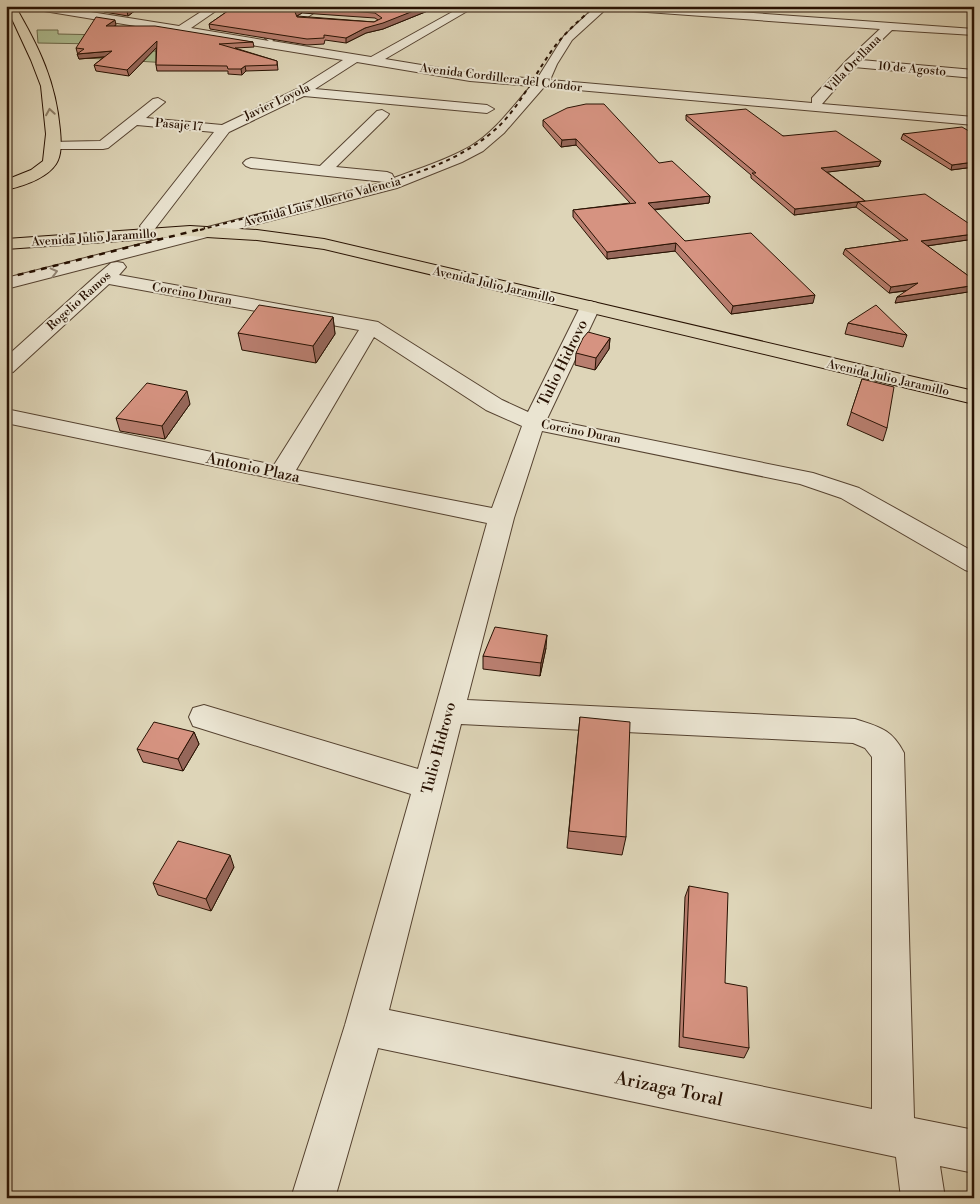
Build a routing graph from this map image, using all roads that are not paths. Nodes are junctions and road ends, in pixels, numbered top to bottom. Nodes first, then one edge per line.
1 (10, 6) edge
2 (32, 6) edge
3 (65, 6) edge
4 (218, 6) edge
5 (319, 6) edge
6 (471, 6) edge
7 (590, 6) edge
8 (605, 6) edge
9 (90, 8) edge
10 (888, 13) dead end
11 (302, 18) junction
12 (320, 19) edge
13 (886, 26) junction
14 (183, 28) junction
15 (974, 32) edge
16 (270, 38) junction
17 (355, 58) junction
18 (541, 58) dead end
19 (378, 59) junction
20 (850, 63) junction
21 (974, 74) edge
22 (324, 78) junction
23 (534, 78) junction
24 (344, 81) dead end
25 (433, 91) dead end
26 (302, 92) junction
27 (158, 102) dead end
28 (817, 102) junction
29 (382, 114) dead end
30 (974, 114) edge
31 (135, 121) junction
32 (974, 122) edge
33 (40, 127) dead end
34 (224, 128) junction
35 (55, 144) junction
36 (251, 163) dead end
37 (323, 171) junction
38 (6, 177) edge
39 (387, 177) junction
40 (6, 185) edge
41 (197, 224) junction
42 (236, 226) junction
43 (150, 230) junction
44 (217, 231) junction
45 (6, 236) edge
46 (6, 244) edge
47 (134, 251) junction
48 (6, 270) edge
49 (104, 278) junction
50 (6, 284) edge
51 (590, 307) junction
52 (371, 326) junction
53 (6, 368) edge
54 (974, 387) edge
55 (974, 398) edge
56 (6, 416) edge
57 (534, 423) junction
58 (281, 474) junction
59 (501, 518) junction
60 (974, 564) edge
61 (449, 711) junction
62 (204, 717) dead end
63 (429, 786) junction
64 (365, 1025) junction
65 (904, 1138) junction
66 (974, 1152) edge
67 (313, 1198) edge
68 (923, 1198) edge

35 -> 1 main road
2 - 14 street, Avenida Cordillera del Cóndor
3 - 9 street, Avenida Cordillera del Cóndor
4 - 14 street
5 - 11 street
6 - 19 street
7 - 18 street
8 - 13 street
8 - 23 street, Avenida Luis Alberto Valencia
9 - 14 street, Avenida Cordillera del Cóndor
10 - 13 street, Villa Orellana
11 - 12 street
11 - 16 street
13 - 15 street
13 - 20 street, Villa Orellana
14 - 16 street, Avenida Cordillera del Cóndor
14 - 17 street, Avenida Cordillera del Cóndor
16 - 19 street, Avenida Cordillera del Cóndor
17 - 19 street, Avenida Cordillera del Cóndor
17 - 22 street, Javier Loyola
19 - 23 street, Avenida Cordillera del Cóndor
20 - 21 street, 10 de Agosto
20 - 28 street, Villa Orellana
22 - 24 street
22 - 26 street, Javier Loyola
23 - 28 street, Avenida Cordillera del Cóndor
23 - 32 street, Avenida Cordillera del Cóndor
23 - 39 street, Avenida Luis Alberto Valencia
23 - 42 street, Avenida Luis Alberto Valencia
25 - 26 street
26 - 34 street, Javier Loyola
27 - 31 street
28 - 30 street, Avenida Cordillera del Cóndor
29 - 37 street
31 - 34 street, Pasaje 17
31 - 35 street
33 - 38 main road
34 - 43 street, Rogelio Ramos
35 - 40 main road
36 - 37 street
37 - 39 street
39 - 41 street, Avenida Luis Alberto Valencia
41 - 42 main road, Avenida Julio Jaramillo
41 - 43 main road, Avenida Julio Jaramillo
42 - 44 street, Avenida Luis Alberto Valencia
42 - 54 main road, Avenida Julio Jaramillo
43 - 44 main road, Avenida Julio Jaramillo
43 - 45 main road, Avenida Julio Jaramillo
43 - 46 main road, Avenida Julio Jaramillo
43 - 47 street, Rogelio Ramos
43 - 48 street
44 - 47 street, Avenida Luis Alberto Valencia
44 - 51 main road, Avenida Julio Jaramillo
47 - 49 street, Rogelio Ramos
50 -> 47 street, Avenida Luis Alberto Valencia
49 - 52 street, Corcino Duran
49 - 53 street, Rogelio Ramos
51 - 55 main road, Avenida Julio Jaramillo
51 - 57 street, Tulio Hidrovo
52 - 57 street, Corcino Duran
52 - 58 street
56 - 58 street, Antonio Plaza
57 - 59 street, Tulio Hidrovo
57 - 60 street, Corcino Duran
58 - 59 street, Antonio Plaza
59 - 61 street, Tulio Hidrovo
61 - 63 street, Tulio Hidrovo
61 - 65 street
62 - 63 street
63 - 64 street, Tulio Hidrovo
64 - 65 street, Arizaga Toral
64 - 67 street, Tulio Hidrovo
65 - 66 street, Arizaga Toral
65 - 68 street

